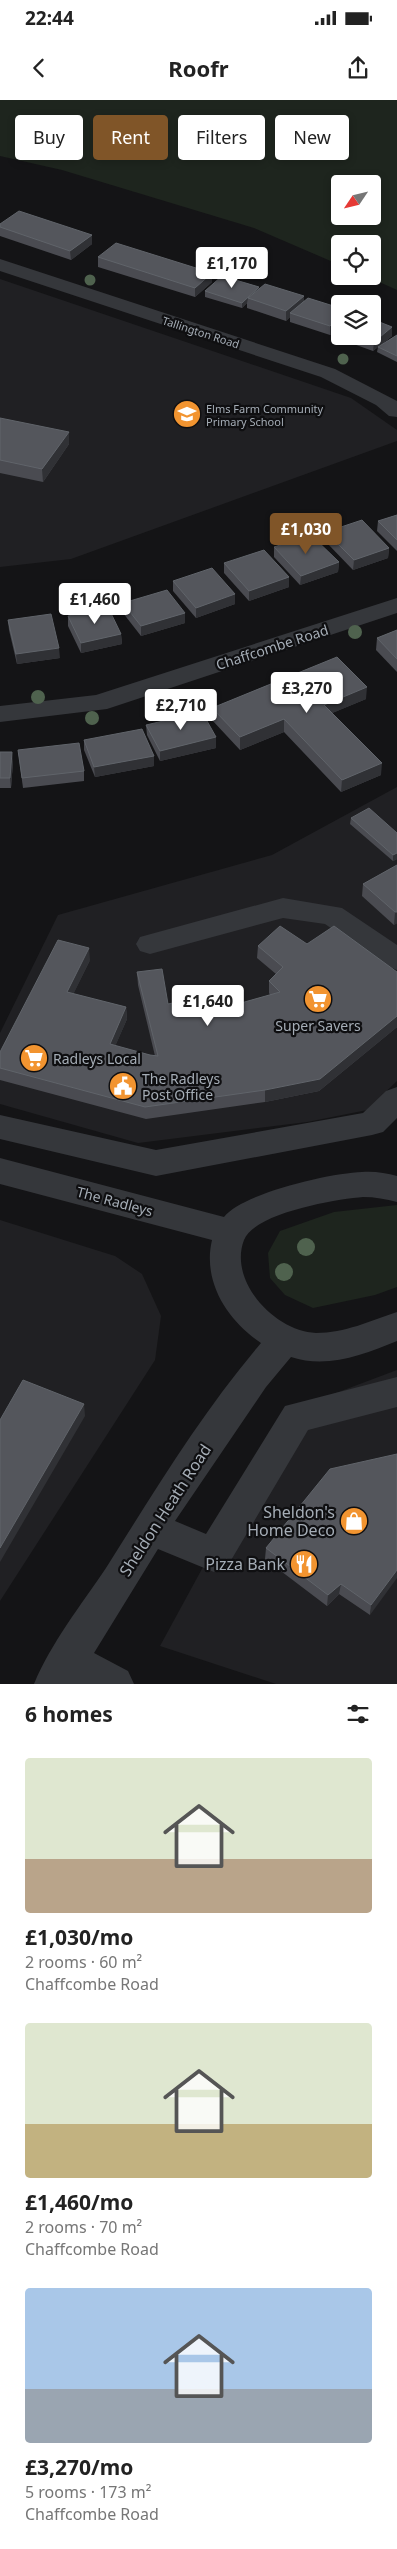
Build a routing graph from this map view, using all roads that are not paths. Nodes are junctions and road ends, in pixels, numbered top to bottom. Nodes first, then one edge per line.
1 (0, 265) edge
2 (397, 411) edge
3 (397, 605) edge
4 (0, 714) edge
5 (150, 944) dead end
6 (397, 959) edge
7 (397, 1099) edge
8 (0, 1126) edge
9 (0, 1171) edge
10 (397, 1188) edge
11 (231, 1232) junction
12 (397, 1326) edge
13 (284, 1341) junction
14 (397, 1392) edge
15 (153, 1529) junction
16 (60, 1672) edge
17 (115, 1684) edge

1 - 2 street, Tallington Road
3 - 4 street, Chaffcombe Road
5 - 6 street
7 - 8 street
9 - 11 street, The Radleys
10 - 11 street
11 - 13 street
12 - 13 street
13 - 15 street, Sheldon Heath Road
14 - 15 street
15 - 16 street, Sheldon Heath Road
16 - 17 street

